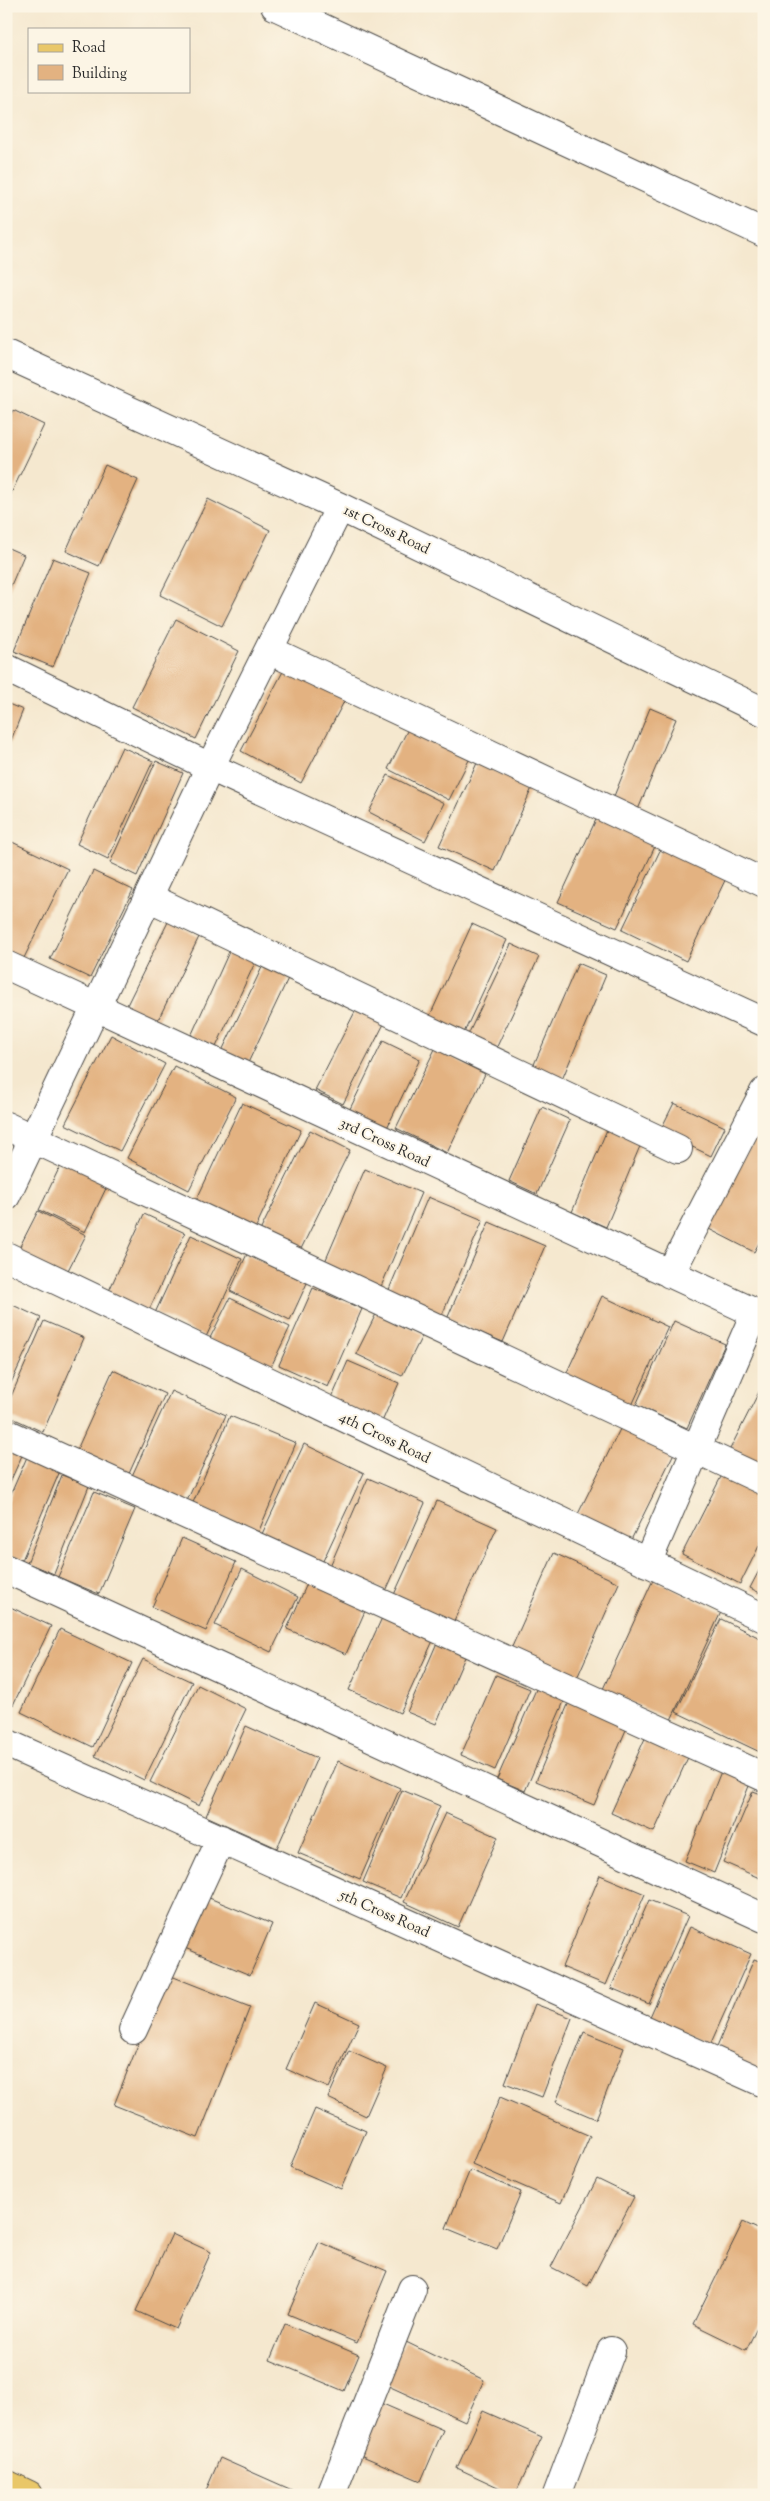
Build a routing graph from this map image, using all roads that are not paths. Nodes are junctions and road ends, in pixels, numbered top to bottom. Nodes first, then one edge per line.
1 (275, 6) edge
2 (764, 233) edge
3 (6, 354) edge
4 (340, 507) junction
5 (268, 650) junction
6 (6, 668) edge
7 (764, 712) edge
8 (210, 767) junction
9 (764, 883) edge
10 (148, 897) junction
11 (6, 965) edge
12 (96, 1008) junction
13 (764, 1022) edge
14 (764, 1092) edge
15 (6, 1126) edge
16 (34, 1139) junction
17 (678, 1149) dead end
18 (6, 1196) edge
19 (6, 1256) edge
20 (670, 1274) junction
21 (760, 1315) edge
22 (6, 1433) edge
23 (696, 1449) junction
24 (764, 1481) edge
25 (647, 1562) junction
26 (6, 1569) edge
27 (764, 1618) edge
28 (6, 1743) edge
29 (764, 1777) edge
30 (221, 1839) junction
31 (764, 1918) edge
32 (133, 2030) dead end
33 (764, 2084) edge
34 (412, 2289) dead end
35 (611, 2351) dead end
36 (6, 2484) edge
37 (29, 2495) edge
38 (331, 2495) edge
39 (557, 2495) edge

1 - 2 street
3 - 4 street, 1st Cross Road
4 - 5 street
4 - 7 street, 1st Cross Road
5 - 8 street
5 - 9 street
6 - 8 street
8 - 10 street
8 - 13 street
10 - 12 street
10 - 17 street
11 - 12 street, 3rd Cross Road
12 - 16 street
12 - 20 street, 3rd Cross Road
14 - 20 street
15 - 16 street
16 - 18 street
16 - 23 street
19 - 25 street, 4th Cross Road
20 - 21 street, 3rd Cross Road
21 - 23 street
22 - 29 street
23 - 24 street
23 - 25 street
25 - 27 street, 4th Cross Road
26 - 31 street
28 - 30 street, 5th Cross Road
30 - 32 street
30 - 33 street, 5th Cross Road
34 - 38 street
35 - 39 street
36 - 37 main road

